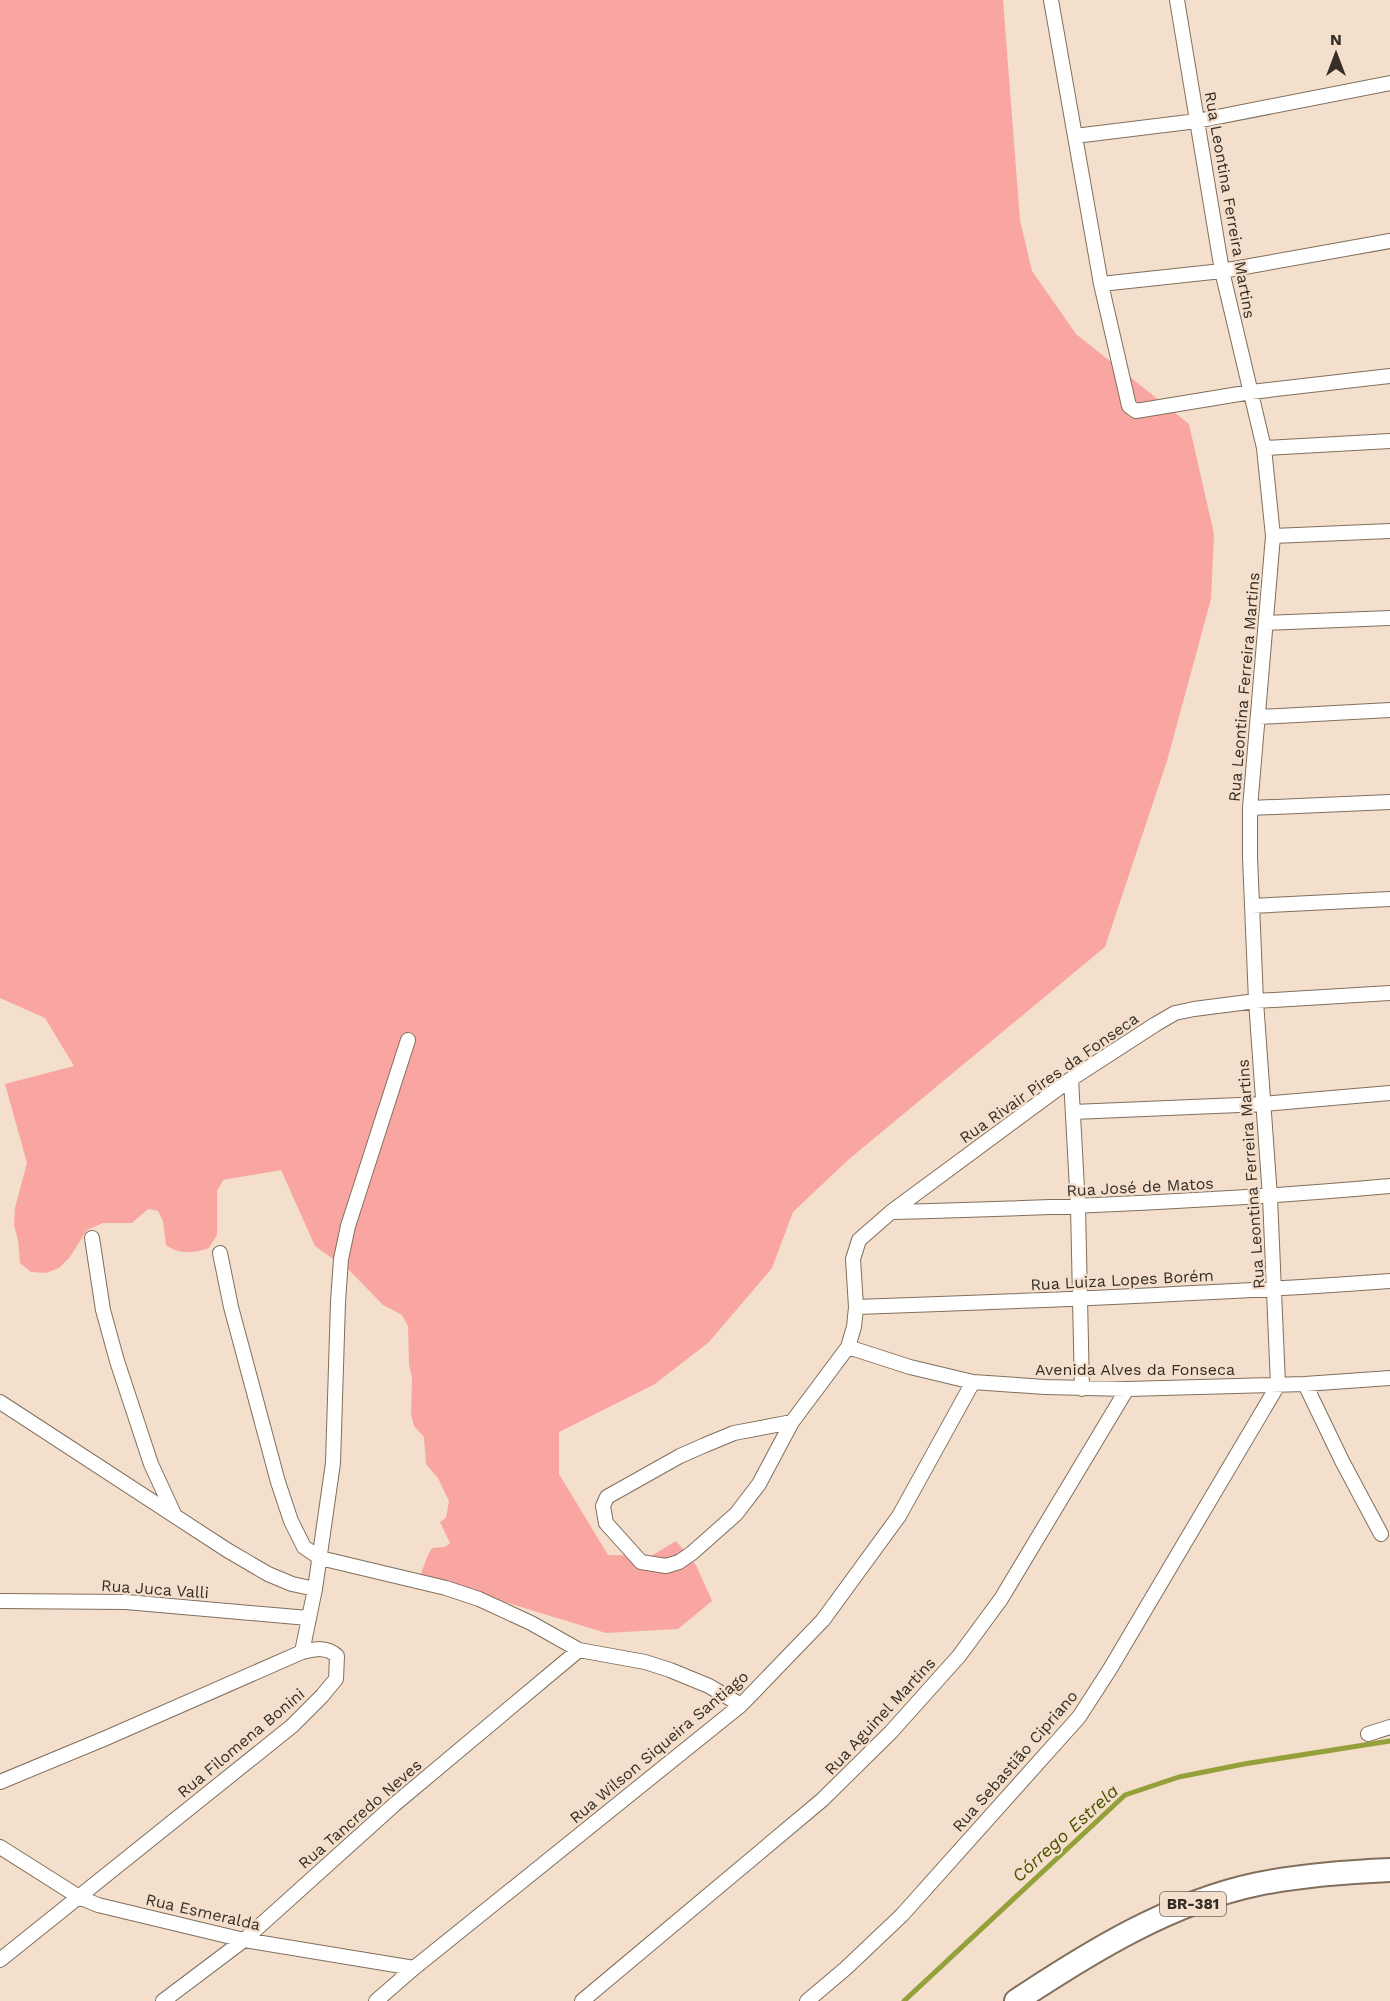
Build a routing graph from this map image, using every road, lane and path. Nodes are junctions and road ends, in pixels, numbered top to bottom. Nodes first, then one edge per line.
1 (1051, 0) edge
2 (1177, 0) edge
3 (1390, 83) edge
4 (1197, 121) junction
5 (1075, 136) junction
6 (1390, 241) edge
7 (1222, 271) junction
8 (1101, 284) junction
9 (1390, 376) edge
10 (1251, 392) junction
11 (1390, 441) edge
12 (1264, 448) junction
13 (1390, 531) edge
14 (1273, 536) junction
15 (1390, 618) edge
16 (1266, 623) junction
17 (1390, 710) edge
18 (1259, 717) junction
19 (1390, 802) edge
20 (1250, 807) junction
21 (1390, 899) edge
22 (1252, 906) junction
23 (1390, 993) edge
24 (1256, 1001) junction
25 (408, 1040) dead end
26 (1071, 1079) junction
27 (1390, 1093) edge
28 (1263, 1104) junction
29 (1072, 1112) junction
30 (1390, 1186) edge
31 (1270, 1197) junction
32 (1078, 1207) junction
33 (891, 1212) junction
34 (92, 1238) dead end
35 (220, 1253) dead end
36 (1390, 1281) edge
37 (1275, 1289) junction
38 (1080, 1299) junction
39 (856, 1307) junction
40 (848, 1347) junction
41 (1390, 1378) edge
42 (973, 1382) junction
43 (1278, 1384) junction
44 (1305, 1384) junction
45 (1082, 1389) junction
46 (1127, 1389) junction
47 (1, 1405) edge
48 (792, 1422) junction
49 (174, 1514) junction
50 (1381, 1534) dead end
51 (320, 1558) junction
52 (315, 1589) junction
53 (0, 1601) edge
54 (308, 1618) junction
55 (579, 1650) junction
56 (302, 1652) junction
57 (741, 1705) junction
58 (1390, 1727) edge
59 (1368, 1734) dead end
60 (0, 1782) edge
61 (0, 1847) edge
62 (1390, 1870) edge
63 (79, 1897) junction
64 (244, 1940) junction
65 (0, 1960) edge
66 (414, 1968) junction
67 (163, 2001) edge
68 (376, 2001) edge
69 (582, 2001) edge
70 (807, 2001) edge
71 (1017, 2001) edge

1 - 5 street
2 - 4 street, Rua Leontina Ferreira Martins
3 - 4 street
4 - 5 street
4 - 7 street, Rua Leontina Ferreira Martins
5 - 8 street
6 - 7 street
7 - 8 street
7 - 10 street, Rua Leontina Ferreira Martins
8 - 10 street
9 - 10 street
10 - 12 street, Rua Leontina Ferreira Martins
11 - 12 street
12 - 14 street, Rua Leontina Ferreira Martins
13 - 14 street
14 - 16 street, Rua Leontina Ferreira Martins
15 - 16 street
16 - 18 street, Rua Leontina Ferreira Martins
17 - 18 street
18 - 20 street, Rua Leontina Ferreira Martins
19 - 20 street
20 - 22 street, Rua Leontina Ferreira Martins
21 - 22 street
22 - 24 street, Rua Leontina Ferreira Martins
23 - 24 street, Rua Rivair Pires da Fonseca
24 - 26 street, Rua Rivair Pires da Fonseca
24 - 28 street, Rua Leontina Ferreira Martins
25 - 51 street
26 - 29 street
26 - 33 street, Rua Rivair Pires da Fonseca
27 - 28 street
28 - 29 street
28 - 31 street, Rua Leontina Ferreira Martins
29 - 32 street
30 - 31 street, Rua José de Matos
31 - 32 street, Rua José de Matos
31 - 37 street, Rua Leontina Ferreira Martins
32 - 33 street, Rua José de Matos
32 - 38 street
33 - 39 street, Rua Rivair Pires da Fonseca
34 - 49 street
35 - 51 street
36 - 37 street, Rua Luiza Lopes Borém
37 - 38 street, Rua Luiza Lopes Borém
37 - 43 street, Rua Leontina Ferreira Martins
38 - 39 street, Rua Luiza Lopes Borém
38 - 45 street
39 - 40 street, Rua Rivair Pires da Fonseca
40 - 42 street, Avenida Alves da Fonseca
40 - 48 street
41 - 44 street, Avenida Alves da Fonseca
42 - 45 street, Avenida Alves da Fonseca
42 - 57 street, Rua Wilson Siqueira Santiago
43 - 44 street, Avenida Alves da Fonseca
43 - 46 street, Avenida Alves da Fonseca
43 - 70 street, Rua Sebastião Cipriano
44 - 50 street
45 - 46 street, Avenida Alves da Fonseca
46 - 69 street, Rua Aguinel Martins
47 - 49 street
48 - 48 street
49 - 52 street
51 - 52 street
51 - 55 street
52 - 54 street
53 - 54 street, Rua Juca Valli
54 - 56 street
55 - 57 street
55 - 64 street, Rua Tancredo Neves
56 - 60 street, Rua Filomena Bonini
56 - 63 street, Rua Filomena Bonini
57 - 66 street, Rua Wilson Siqueira Santiago
58 - 59 street
61 - 63 street, Rua Esmeralda
62 - 71 main road, BR-381
63 - 64 street, Rua Esmeralda
63 - 65 street, Rua Filomena Bonini
64 - 66 street, Rua Esmeralda
64 - 67 street, Rua Tancredo Neves
66 - 68 street, Rua Wilson Siqueira Santiago

